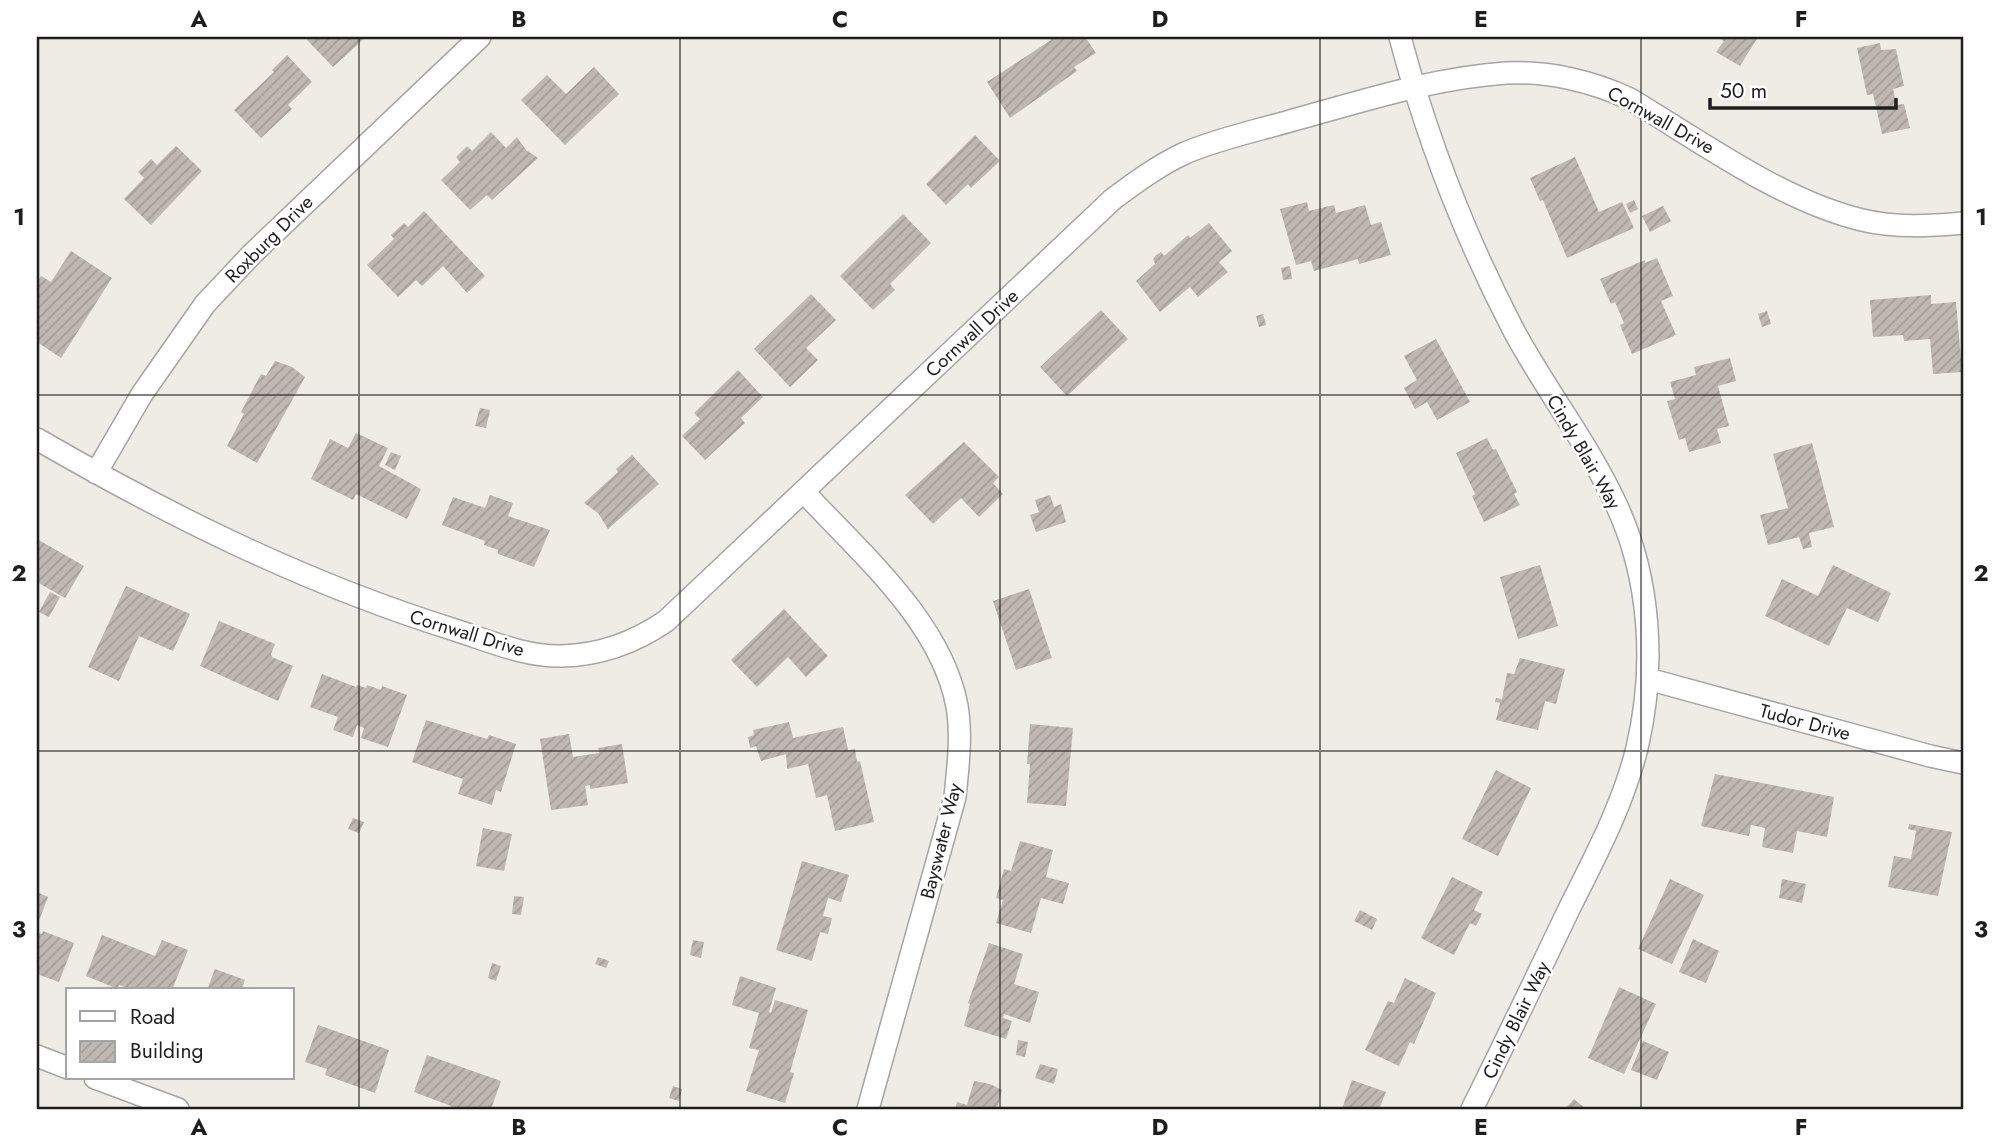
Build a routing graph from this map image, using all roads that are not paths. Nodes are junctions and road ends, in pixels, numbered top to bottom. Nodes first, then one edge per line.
1 (480, 37) edge
2 (1400, 37) edge
3 (1413, 86) junction
4 (1963, 223) edge
5 (37, 439) edge
6 (96, 473) junction
7 (804, 492) junction
8 (1648, 679) junction
9 (1963, 763) edge
10 (37, 1056) edge
11 (66, 1067) edge
12 (100, 1080) edge
13 (178, 1109) edge
14 (868, 1109) edge
15 (1472, 1109) edge

1 - 6 street, Roxburg Drive
2 - 3 street, Cindy Blair Way
3 - 4 street, Cornwall Drive
3 - 7 street, Cornwall Drive
3 - 8 street, Cindy Blair Way
5 - 6 street, Cornwall Drive
6 - 7 street, Cornwall Drive
7 - 14 street, Bayswater Way
8 - 9 street, Tudor Drive
8 - 15 street, Cindy Blair Way
10 - 11 street
12 - 13 street

